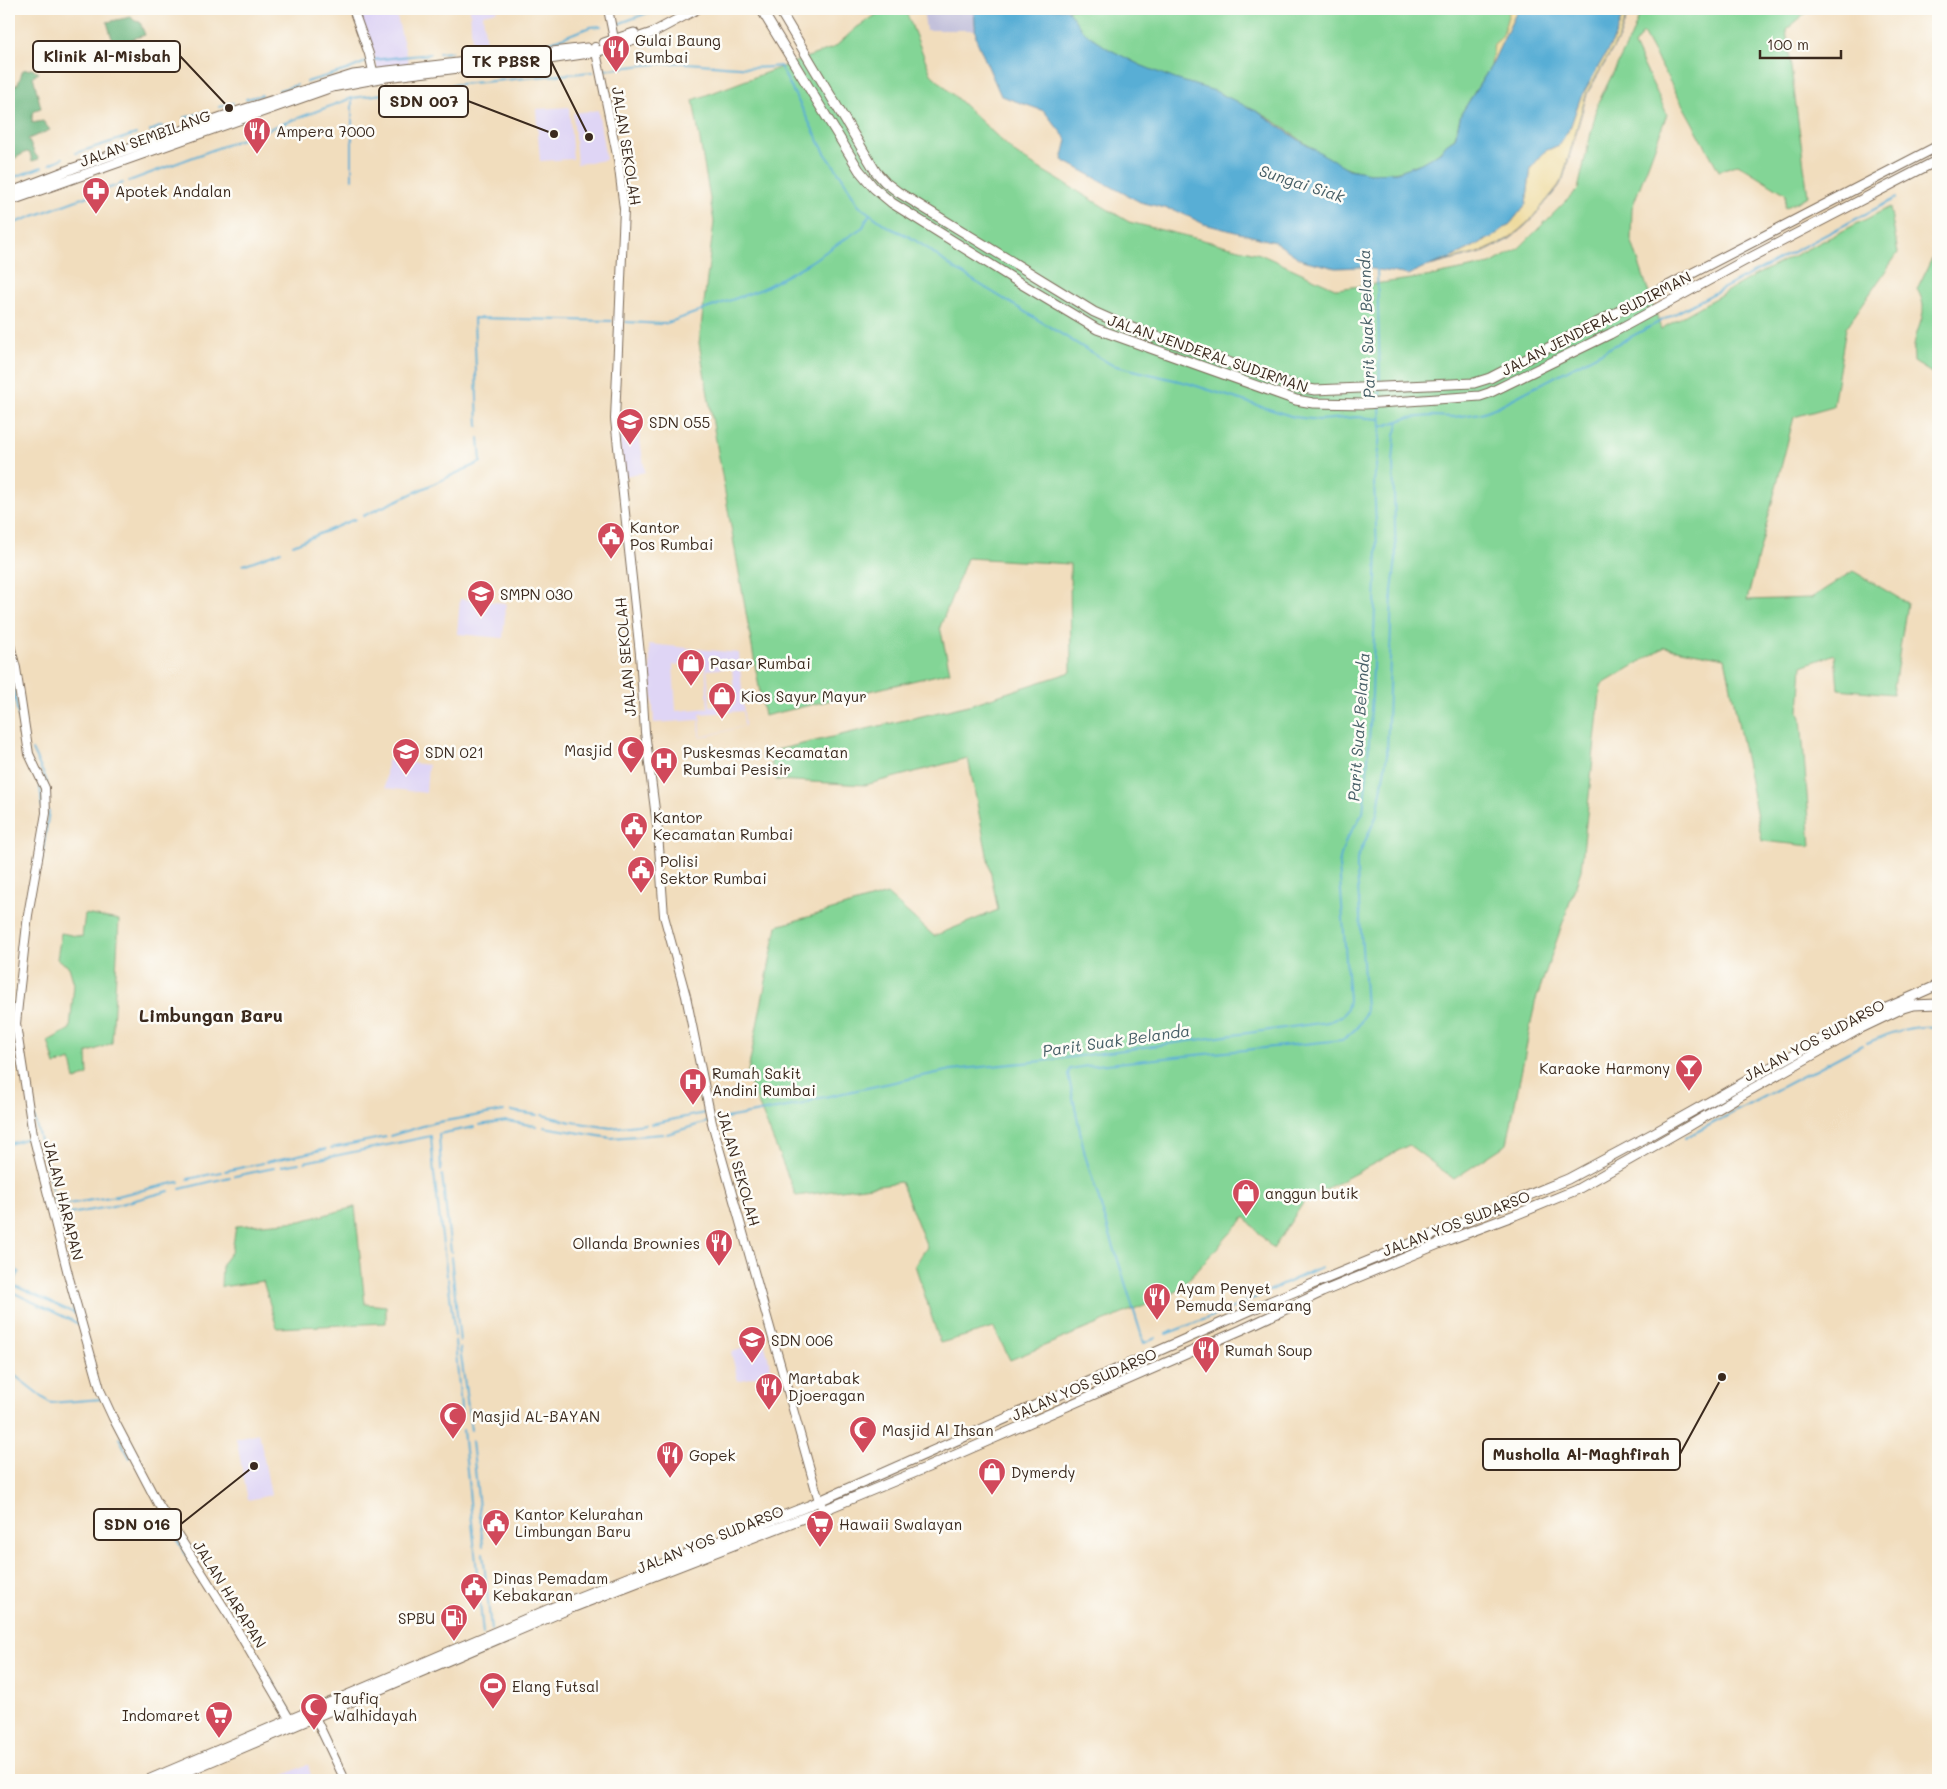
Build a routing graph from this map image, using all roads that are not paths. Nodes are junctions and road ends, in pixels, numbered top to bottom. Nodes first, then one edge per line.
1 (353, 9) edge
2 (608, 9) edge
3 (687, 9) edge
4 (697, 9) edge
5 (761, 9) edge
6 (779, 9) edge
7 (615, 43) junction
8 (596, 49) junction
9 (372, 68) junction
10 (1938, 146) edge
11 (1938, 160) edge
12 (9, 193) edge
13 (9, 201) edge
14 (1738, 250) junction
15 (1744, 261) junction
16 (1016, 266) junction
17 (1028, 272) junction
18 (1009, 276) junction
19 (1020, 283) junction
20 (9, 641) edge
21 (1938, 985) edge
22 (1938, 1004) edge
23 (1733, 1093) junction
24 (1236, 1317) junction
25 (1241, 1330) junction
26 (819, 1501) junction
27 (824, 1510) junction
28 (633, 1580) junction
29 (356, 1695) junction
30 (315, 1717) junction
31 (290, 1720) junction
32 (148, 1780) edge
33 (167, 1780) edge
34 (345, 1780) edge

1 - 9 street
2 - 7 street
3 - 7 main road, JALAN SEMBILANG
4 - 7 main road, JALAN SEMBILANG
5 - 18 main road, JALAN JENDERAL SUDIRMAN
6 - 16 main road, JALAN JENDERAL SUDIRMAN
7 - 8 main road, JALAN SEMBILANG
8 - 9 main road, JALAN SEMBILANG
8 - 13 main road, JALAN SEMBILANG
8 - 26 street, JALAN SEKOLAH
9 - 12 main road, JALAN SEMBILANG
10 - 14 main road, JALAN JENDERAL SUDIRMAN
11 - 15 main road, JALAN JENDERAL SUDIRMAN
14 - 15 main road
14 - 17 main road, JALAN JENDERAL SUDIRMAN
15 - 19 main road, JALAN JENDERAL SUDIRMAN
16 - 17 main road, JALAN JENDERAL SUDIRMAN
16 - 18 main road
17 - 19 main road
18 - 19 main road, JALAN JENDERAL SUDIRMAN
20 - 31 street, JALAN HARAPAN
21 - 23 main road, JALAN YOS SUDARSO
22 - 23 main road, JALAN YOS SUDARSO
23 - 24 main road, JALAN YOS SUDARSO
23 - 25 main road, JALAN YOS SUDARSO
24 - 25 main road
24 - 26 main road, JALAN YOS SUDARSO
25 - 27 main road, JALAN YOS SUDARSO
26 - 27 street, JALAN SEKOLAH
26 - 28 main road, JALAN YOS SUDARSO
27 - 28 main road, JALAN YOS SUDARSO
28 - 29 main road, JALAN YOS SUDARSO
29 - 30 main road, JALAN YOS SUDARSO
29 - 31 main road, JALAN YOS SUDARSO
30 - 33 main road, JALAN YOS SUDARSO
30 - 34 street
31 - 32 main road, JALAN YOS SUDARSO

